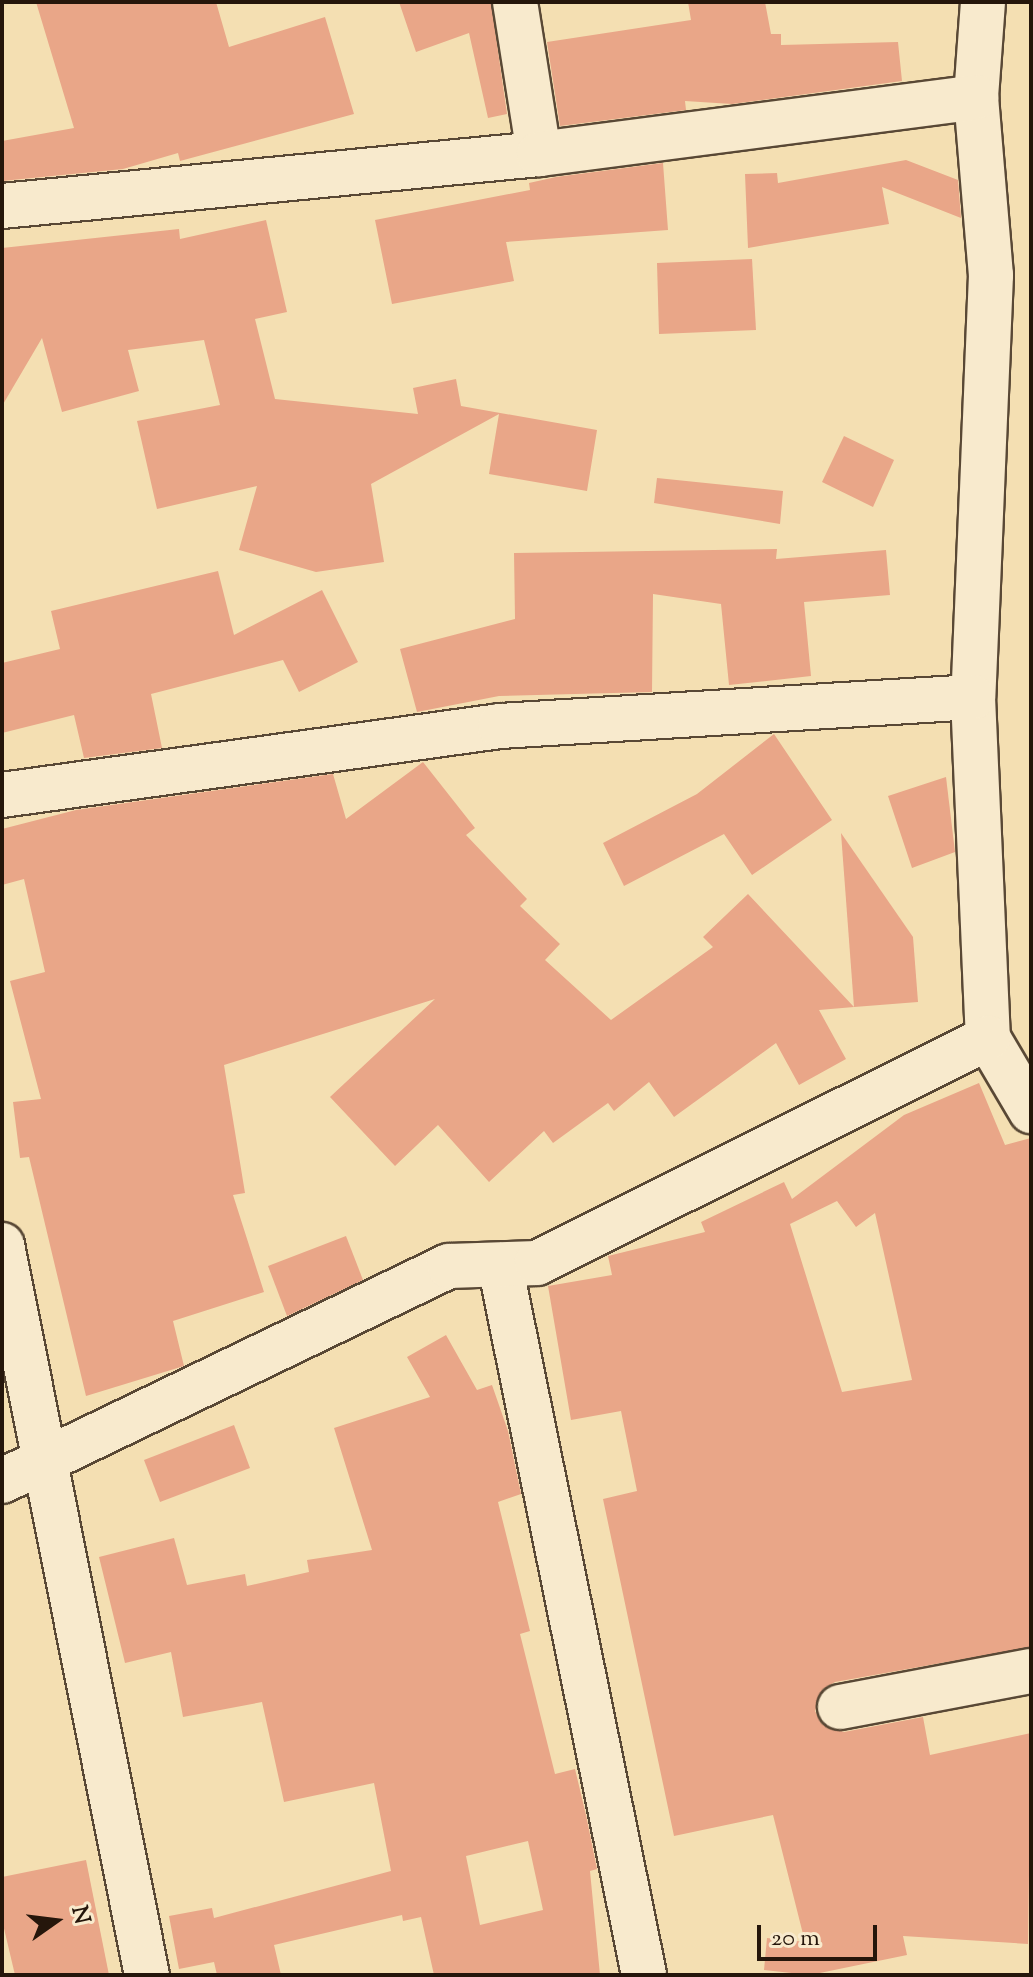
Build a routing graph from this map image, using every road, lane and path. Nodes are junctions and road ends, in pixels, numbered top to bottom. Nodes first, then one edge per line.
1 (515, 2) edge
2 (983, 2) edge
3 (976, 97) junction
4 (539, 154) junction
5 (2, 206) edge
6 (973, 697) junction
7 (2, 795) edge
8 (988, 1038) junction
9 (1031, 1111) edge
10 (2, 1245) edge
11 (500, 1265) junction
12 (47, 1462) junction
13 (2, 1481) edge
14 (1031, 1671) edge
15 (840, 1707) dead end
16 (147, 1975) edge
17 (644, 1975) edge

1 - 4 street
2 - 3 street
3 - 4 street
3 - 6 street
4 - 5 street
6 - 7 street
6 - 8 street
8 - 9 street
8 - 11 street
10 - 12 street
11 - 12 street
11 - 17 street
12 - 13 street
12 - 16 street
14 - 15 street

